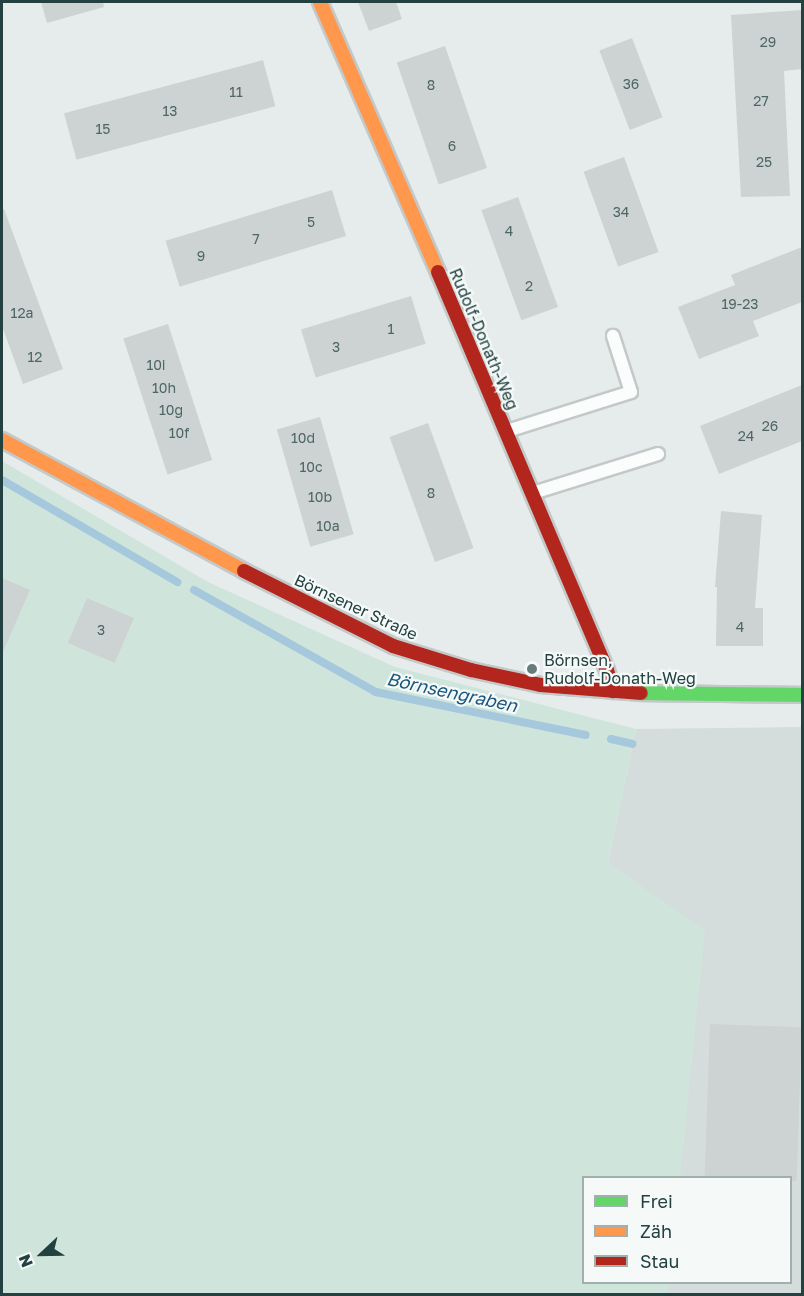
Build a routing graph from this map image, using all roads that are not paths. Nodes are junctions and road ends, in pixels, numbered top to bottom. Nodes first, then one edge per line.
1 (320, 2) edge
2 (613, 336) dead end
3 (506, 431) junction
4 (2, 440) edge
5 (658, 454) dead end
6 (532, 493) junction
7 (613, 692) junction
8 (802, 695) edge

1 - 3 street, Rudolf-Donath-Weg
2 - 3 lane
3 - 6 street, Rudolf-Donath-Weg
4 - 7 street, Börnsener Straße
5 - 6 lane
6 - 7 street, Rudolf-Donath-Weg
7 - 8 street, Börnsener Straße

